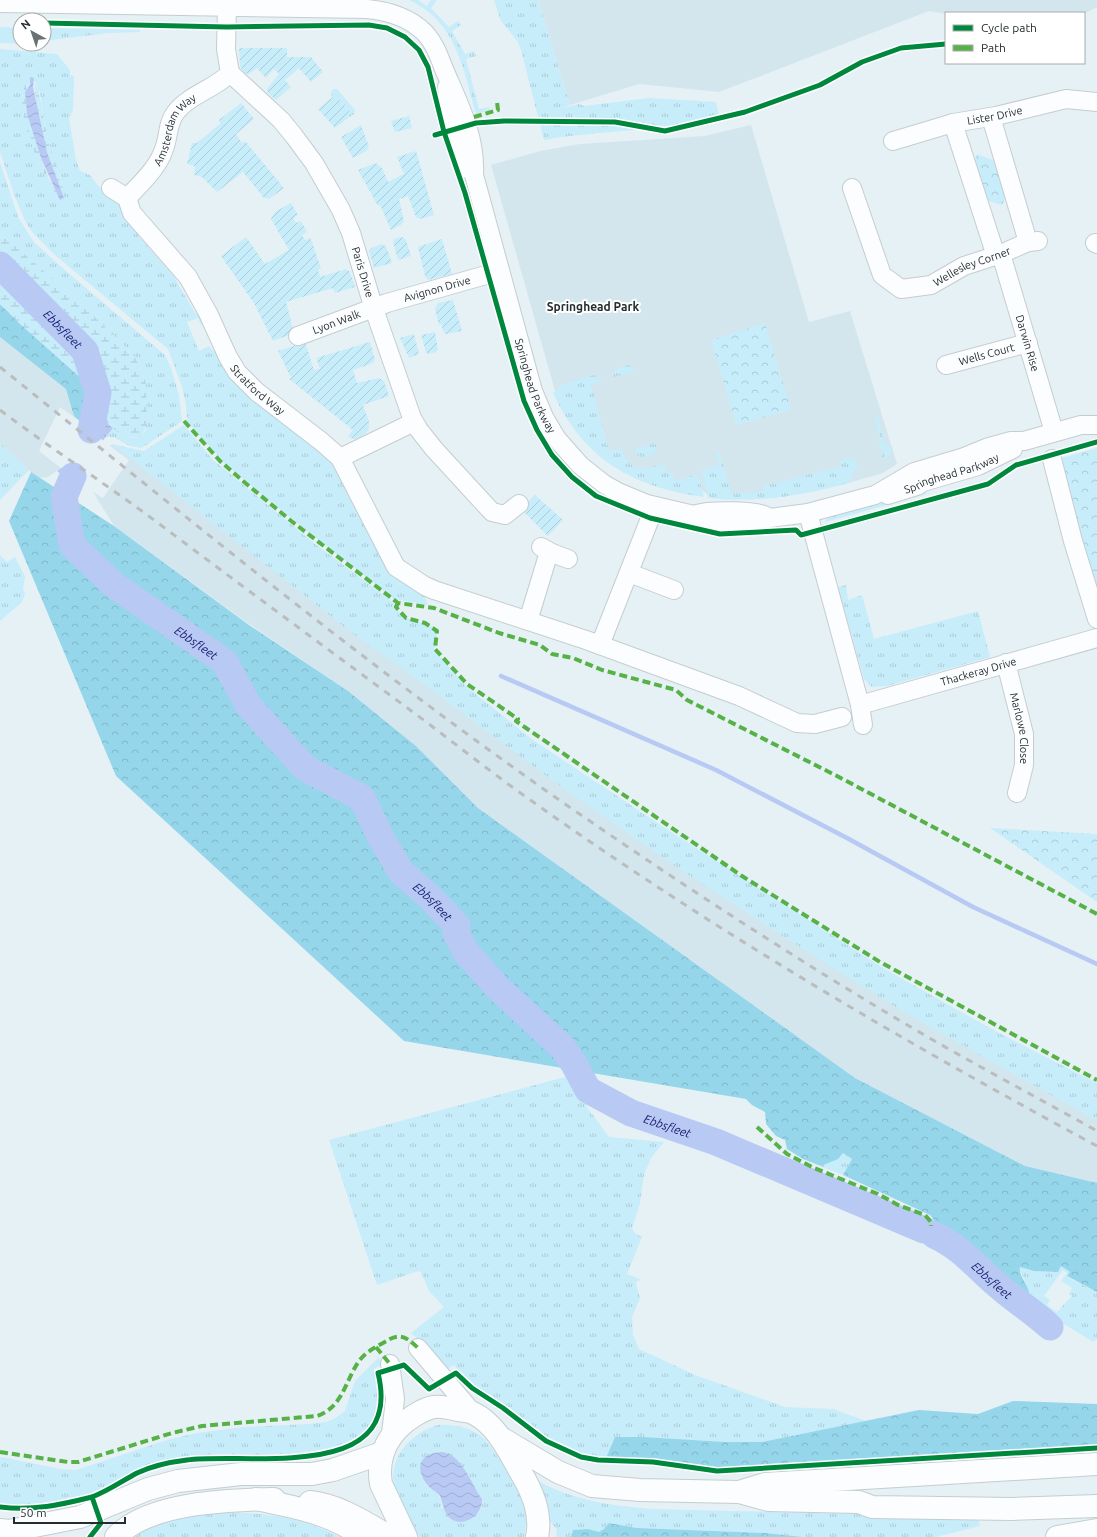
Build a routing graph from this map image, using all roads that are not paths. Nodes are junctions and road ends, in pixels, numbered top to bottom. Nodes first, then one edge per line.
1 (0, 3) edge
2 (227, 6) junction
3 (230, 72) junction
4 (1097, 102) edge
5 (991, 116) junction
6 (953, 123) junction
7 (893, 141) dead end
8 (111, 188) dead end
9 (852, 188) dead end
10 (127, 198) junction
11 (999, 255) junction
12 (500, 271) junction
13 (374, 309) junction
14 (298, 336) dead end
15 (1028, 342) junction
16 (946, 365) dead end
17 (1097, 415) edge
18 (414, 422) junction
19 (1089, 425) edge
20 (1054, 432) junction
21 (340, 458) junction
22 (1052, 459) dead end
23 (520, 504) dead end
24 (655, 506) junction
25 (808, 513) junction
26 (568, 559) dead end
27 (629, 573) junction
28 (674, 590) dead end
29 (1097, 619) edge
30 (528, 621) junction
31 (1097, 638) edge
32 (600, 645) junction
33 (1006, 663) junction
34 (860, 705) junction
35 (842, 717) dead end
36 (863, 725) dead end
37 (1016, 793) dead end
38 (418, 1348) dead end
39 (390, 1364) dead end
40 (472, 1413) junction
41 (501, 1438) junction
42 (386, 1444) junction
43 (1097, 1464) edge
44 (739, 1492) junction
45 (1097, 1495) edge
46 (256, 1499) junction
47 (859, 1502) junction
48 (1097, 1506) edge
49 (1097, 1530) edge
50 (11, 1532) edge
51 (116, 1537) edge
52 (362, 1537) edge
53 (390, 1537) edge
54 (406, 1537) edge
55 (537, 1537) edge
56 (1057, 1537) edge

1 - 2 street, Springhead Parkway
2 - 3 street
2 - 12 street, Springhead Parkway
3 - 10 street, Amsterdam Way
3 - 13 street, Paris Drive
4 - 5 street, Lister Drive
5 - 6 street, Lister Drive
5 - 11 street, Wellesley Corner
6 - 7 street, Lister Drive
6 - 11 street, Darwin Rise
8 - 10 street
9 - 11 street, Wellesley Corner
10 - 21 street, Stratford Way
11 - 15 street, Darwin Rise
12 - 13 street, Avignon Drive
12 - 24 street, Springhead Parkway
13 - 14 street, Lyon Walk
13 - 18 street, Paris Drive
15 - 16 street, Wells Court
15 - 20 street, Darwin Rise
17 - 19 street, Springhead Parkway
18 - 21 street
18 - 23 street, Paris Drive
19 - 20 street, Springhead Parkway
20 - 25 street, Springhead Parkway
21 - 30 street, Stratford Way
22 - 29 street
24 - 25 street, Springhead Parkway
24 - 27 street
25 - 34 street
26 - 30 street
27 - 28 street
27 - 32 street
30 - 32 street, Stratford Way
31 - 33 street, Thackeray Drive
32 - 35 street, Stratford Way
33 - 34 street, Thackeray Drive
33 - 37 street, Marlowe Close
34 - 36 street
38 - 40 street
39 - 42 street
40 - 41 main road
40 - 42 main road
41 - 44 main road
41 - 55 main road
42 - 50 main road
42 - 54 main road
43 - 44 main road
44 - 47 main road
45 - 47 main road
46 - 51 main road
46 - 52 main road
46 - 53 main road
47 - 48 main road
49 - 56 main road

